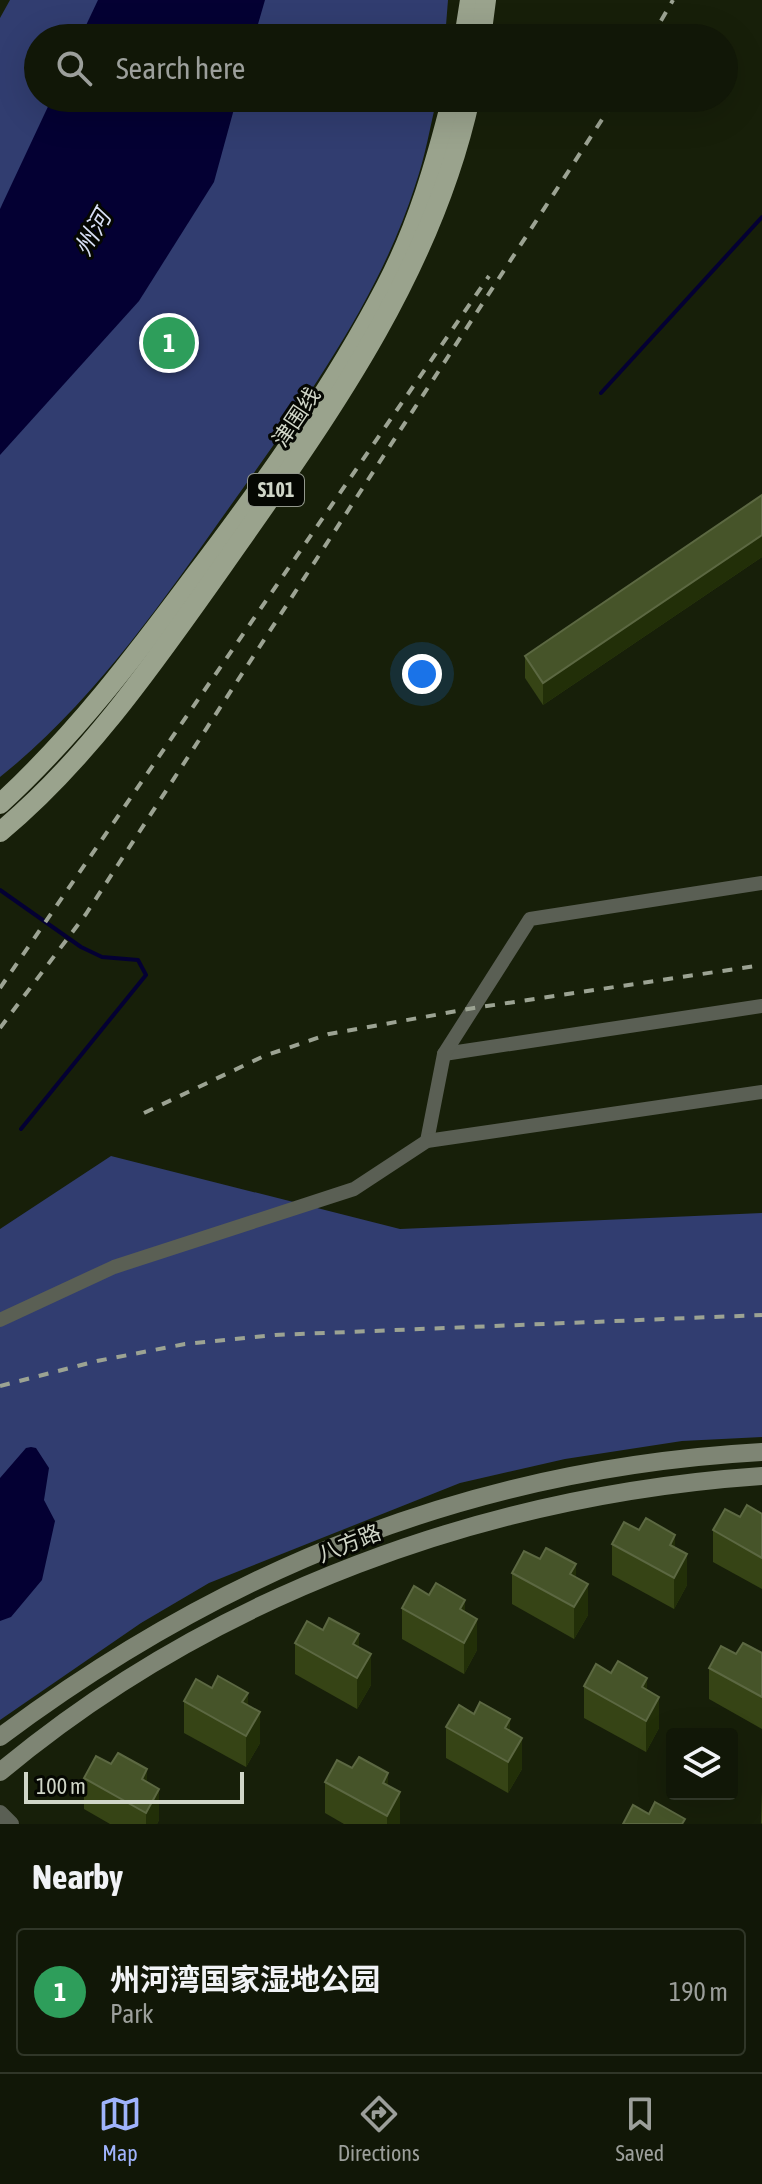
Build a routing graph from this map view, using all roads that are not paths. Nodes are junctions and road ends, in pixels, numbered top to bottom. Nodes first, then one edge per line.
1 (470, 0) edge
2 (486, 0) edge
3 (466, 24) edge
4 (483, 24) edge
5 (448, 112) edge
6 (467, 112) edge
7 (0, 804) edge
8 (0, 832) edge
9 (762, 883) edge
10 (762, 1006) edge
11 (444, 1054) junction
12 (762, 1092) edge
13 (427, 1141) junction
14 (0, 1320) edge
15 (762, 1452) edge
16 (762, 1476) edge
17 (0, 1737) edge
18 (0, 1772) edge
19 (0, 1813) edge
20 (11, 1824) edge

1 - 3 main road
2 - 4 main road
5 - 7 main road, 津围线 / S101
6 - 8 main road, 津围线 / S101
9 - 11 street
10 - 11 street
11 - 13 street
12 - 13 street
13 - 14 street
15 - 17 main road, 八方路
16 - 18 main road, 八方路
19 - 20 street

